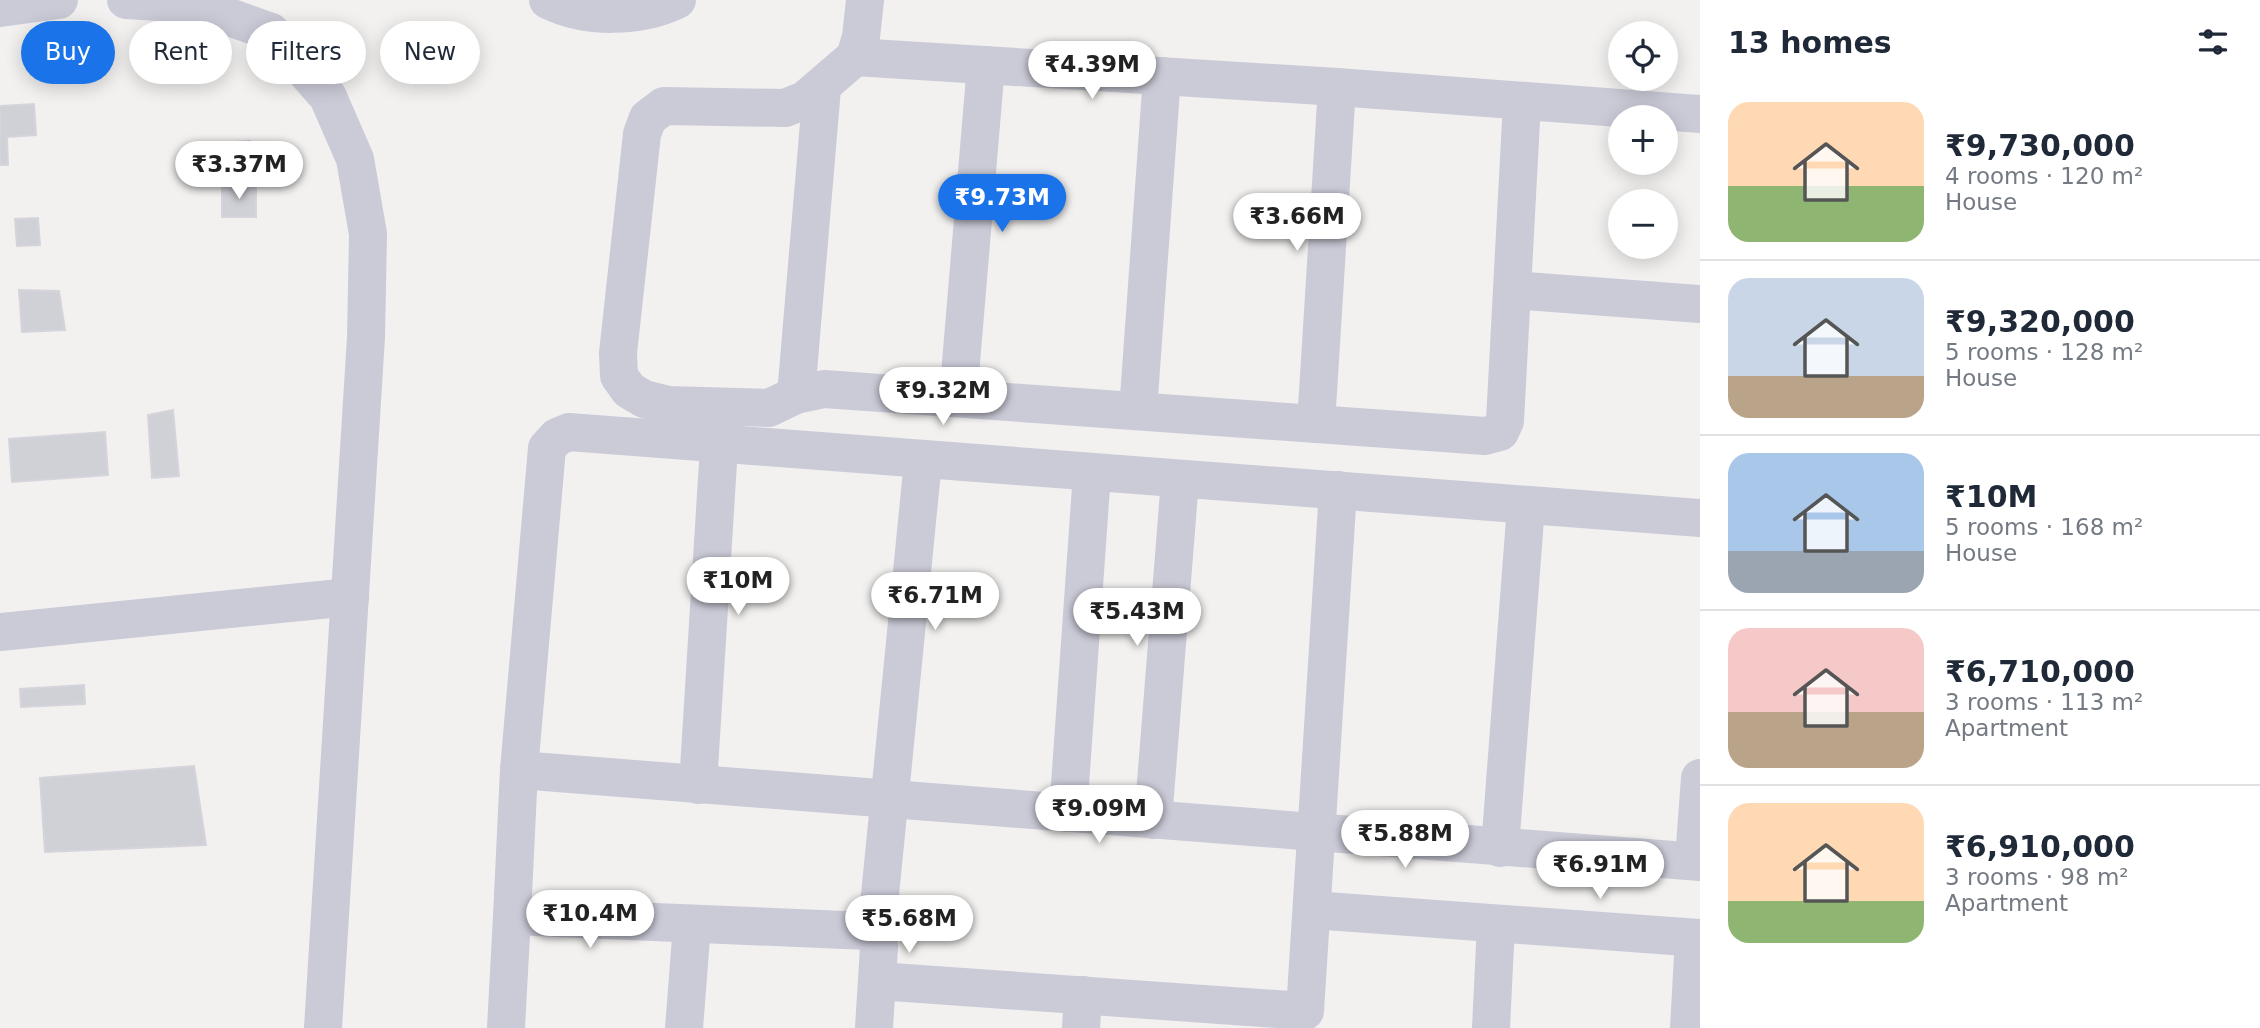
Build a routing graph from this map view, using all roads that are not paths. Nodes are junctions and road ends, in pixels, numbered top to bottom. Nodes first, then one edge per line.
1 (59, 0) edge
2 (126, 0) edge
3 (548, 0) edge
4 (677, 0) edge
5 (865, 0) edge
6 (0, 8) edge
7 (855, 57) junction
8 (986, 65) junction
9 (1162, 76) junction
10 (1337, 87) junction
11 (822, 88) junction
12 (1522, 102) junction
13 (1700, 114) edge
14 (1512, 290) junction
15 (1700, 304) edge
16 (796, 395) junction
17 (958, 398) junction
18 (1138, 411) junction
19 (1317, 424) junction
20 (719, 446) junction
21 (923, 461) junction
22 (1092, 473) junction
23 (1181, 480) junction
24 (1338, 490) junction
25 (1527, 506) junction
26 (1700, 518) edge
27 (349, 597) junction
28 (0, 632) edge
29 (519, 770) junction
30 (1700, 778) edge
31 (698, 785) junction
32 (888, 797) junction
33 (1068, 813) junction
34 (1153, 820) junction
35 (1315, 833) junction
36 (1500, 848) junction
37 (1697, 861) edge
38 (1312, 910) junction
39 (512, 916) junction
40 (1496, 923) junction
41 (692, 925) junction
42 (876, 935) junction
43 (1697, 938) edge
44 (878, 981) junction
45 (1082, 1012) edge
46 (1305, 1019) edge
47 (323, 1028) edge
48 (506, 1028) edge
49 (684, 1028) edge
50 (874, 1028) edge
51 (1491, 1028) edge
52 (1689, 1028) edge

1 - 6 street
2 - 27 street
3 - 4 street
5 - 7 street
7 - 8 street
7 - 11 street
8 - 9 street
8 - 17 street
9 - 10 street
9 - 18 street
10 - 12 street
10 - 19 street
11 - 16 street
11 - 16 street
12 - 13 street
12 - 14 street
14 - 15 street
14 - 19 street
16 - 17 street
17 - 18 street
18 - 19 street
20 - 21 street
20 - 29 street
20 - 31 street
21 - 22 street
21 - 32 street
22 - 23 street
22 - 33 street
23 - 24 street
23 - 34 street
24 - 25 street
24 - 35 street
25 - 26 street
25 - 36 street
27 - 28 street
27 - 47 street
29 - 31 street
29 - 39 street
30 - 37 street
31 - 32 street
32 - 33 street
32 - 42 street
33 - 34 street
34 - 35 street
35 - 36 street
35 - 38 street
36 - 37 street
38 - 40 street
38 - 46 street
39 - 41 street
39 - 48 street
40 - 43 street
40 - 51 street
41 - 42 street
41 - 49 street
42 - 44 street
43 - 52 street
44 - 45 street
44 - 50 street
45 - 46 street

